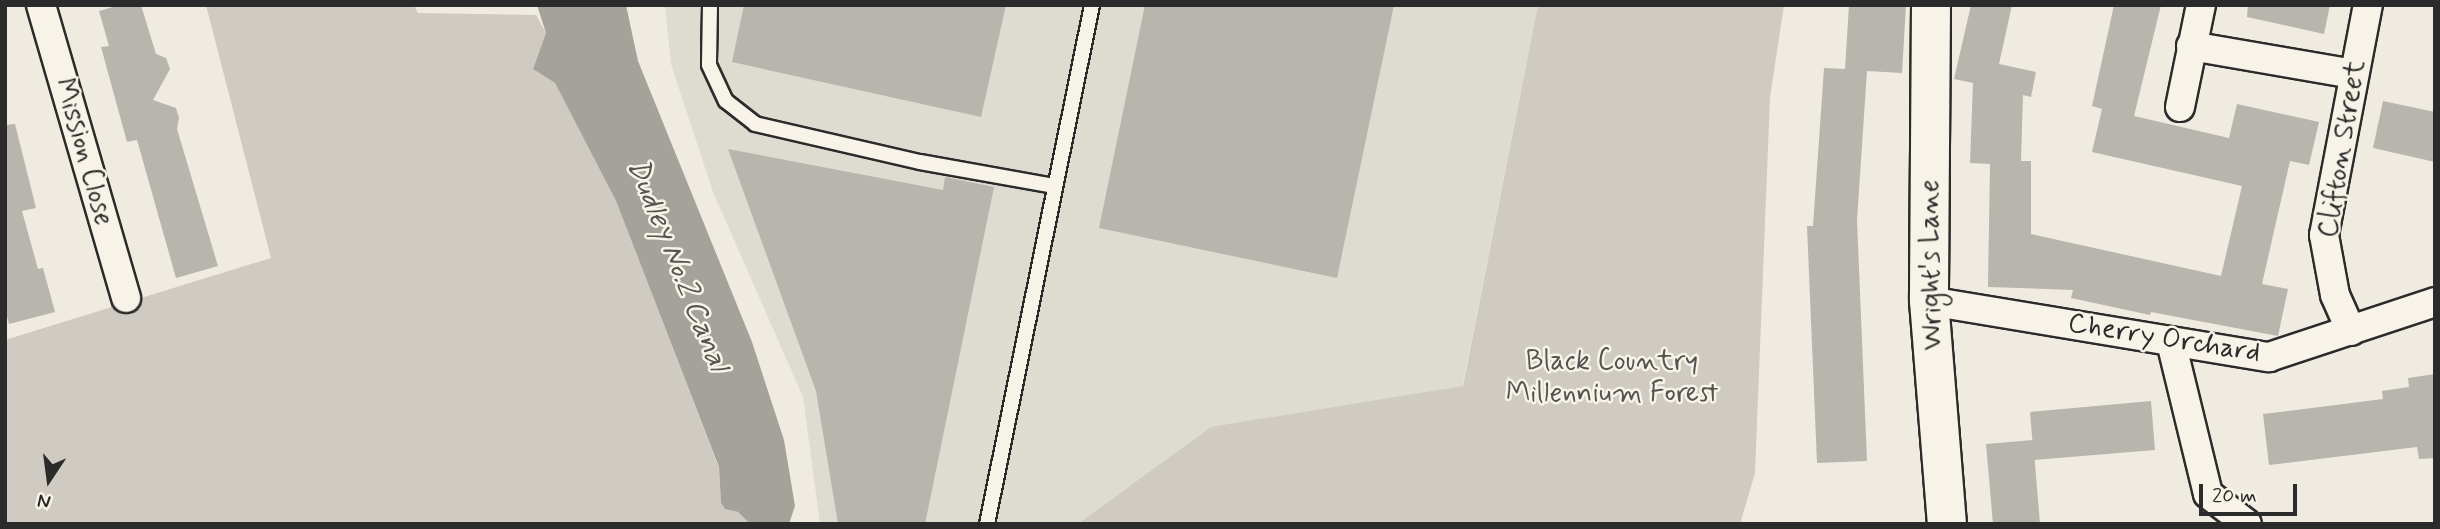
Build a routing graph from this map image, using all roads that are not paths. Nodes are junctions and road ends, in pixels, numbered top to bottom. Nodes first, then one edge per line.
1 (40, 5) edge
2 (710, 5) edge
3 (1092, 5) edge
4 (1931, 5) edge
5 (2201, 5) edge
6 (2368, 5) edge
7 (2191, 46) junction
8 (2353, 74) junction
9 (2180, 107) dead end
10 (1055, 186) junction
11 (126, 298) dead end
12 (1929, 301) junction
13 (2435, 302) edge
14 (2351, 331) junction
15 (2171, 342) junction
16 (2229, 521) edge
17 (987, 524) edge
18 (1947, 524) edge

1 - 11 street, Mission Close
2 - 10 lane
3 - 10 lane
4 - 12 street, Wright's Lane
5 - 7 street
6 - 8 street, Clifton Street
7 - 8 street
7 - 9 street
8 - 14 street, Clifton Street
10 - 17 lane
12 - 15 street, Cherry Orchard
12 - 18 street, Wright's Lane
13 - 14 street, Cherry Orchard
14 - 15 street, Cherry Orchard
15 - 16 street

